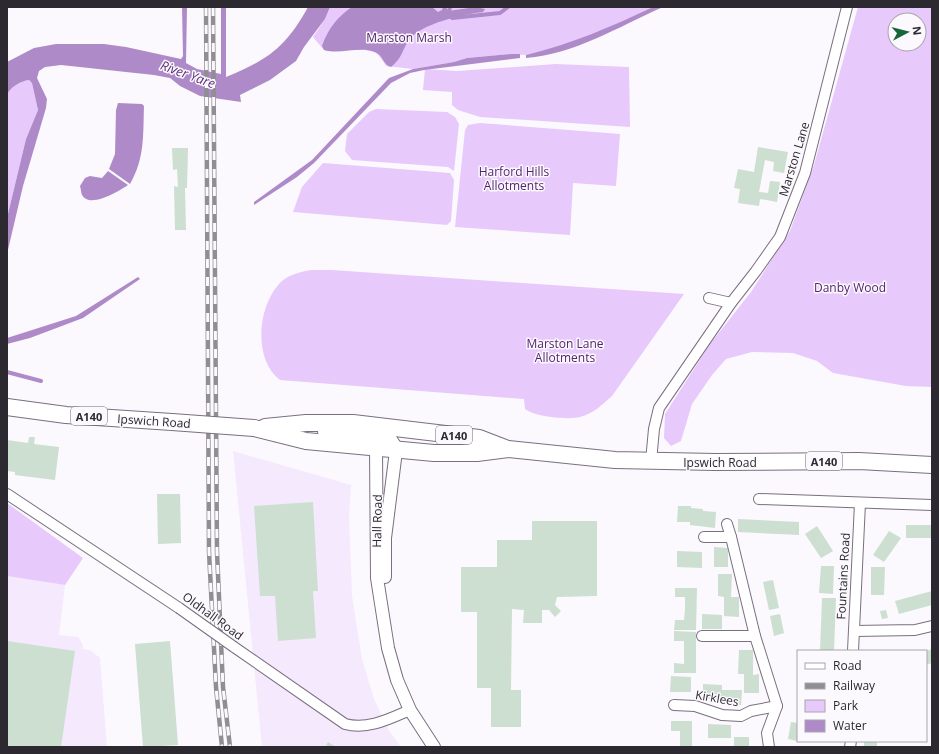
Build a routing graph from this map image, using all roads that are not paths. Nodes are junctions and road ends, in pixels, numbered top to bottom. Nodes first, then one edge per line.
1 (847, 7) edge
2 (709, 298) dead end
3 (731, 303) junction
4 (7, 407) edge
5 (280, 425) junction
6 (254, 428) junction
7 (398, 428) junction
8 (379, 443) junction
9 (508, 449) junction
10 (396, 451) junction
11 (651, 461) junction
12 (932, 465) edge
13 (7, 494) edge
14 (759, 499) dead end
15 (860, 503) junction
16 (932, 505) edge
17 (727, 524) dead end
18 (704, 537) dead end
19 (731, 537) junction
20 (384, 625) junction
21 (932, 626) edge
22 (854, 631) junction
23 (702, 636) dead end
24 (755, 636) junction
25 (853, 650) edge
26 (674, 705) dead end
27 (777, 706) junction
28 (410, 710) junction
29 (434, 747) edge
30 (769, 747) edge

1 - 3 street, Marston Lane
2 - 3 street
3 - 11 street, Marston Lane
4 - 6 highway, Ipswich Road / A140, bridge
5 - 6 highway, Ipswich Road / A140
5 - 7 highway, Ipswich Road / A140
5 - 8 highway, Ipswich Road / A140
6 - 8 highway, Ipswich Road / A140
7 - 8 street
7 - 9 highway, Ipswich Road / A140
8 - 10 highway, Ipswich Road / A140
8 - 20 street, Hall Road
9 - 10 highway, Ipswich Road / A140
9 - 11 highway, Ipswich Road / A140
10 - 20 street, Hall Road
11 - 12 highway, Ipswich Road / A140
13 - 28 street, Oldhall Road, bridge
14 - 15 street
15 - 16 street
15 - 22 street, Fountains Road
17 - 19 street
18 - 19 street
19 - 24 street
20 - 28 street, Hall Road
21 - 22 street
22 - 25 street, Fountains Road
23 - 24 street
24 - 27 street
26 - 27 street, Kirklees
27 - 30 street
28 - 29 street, Hall Road

